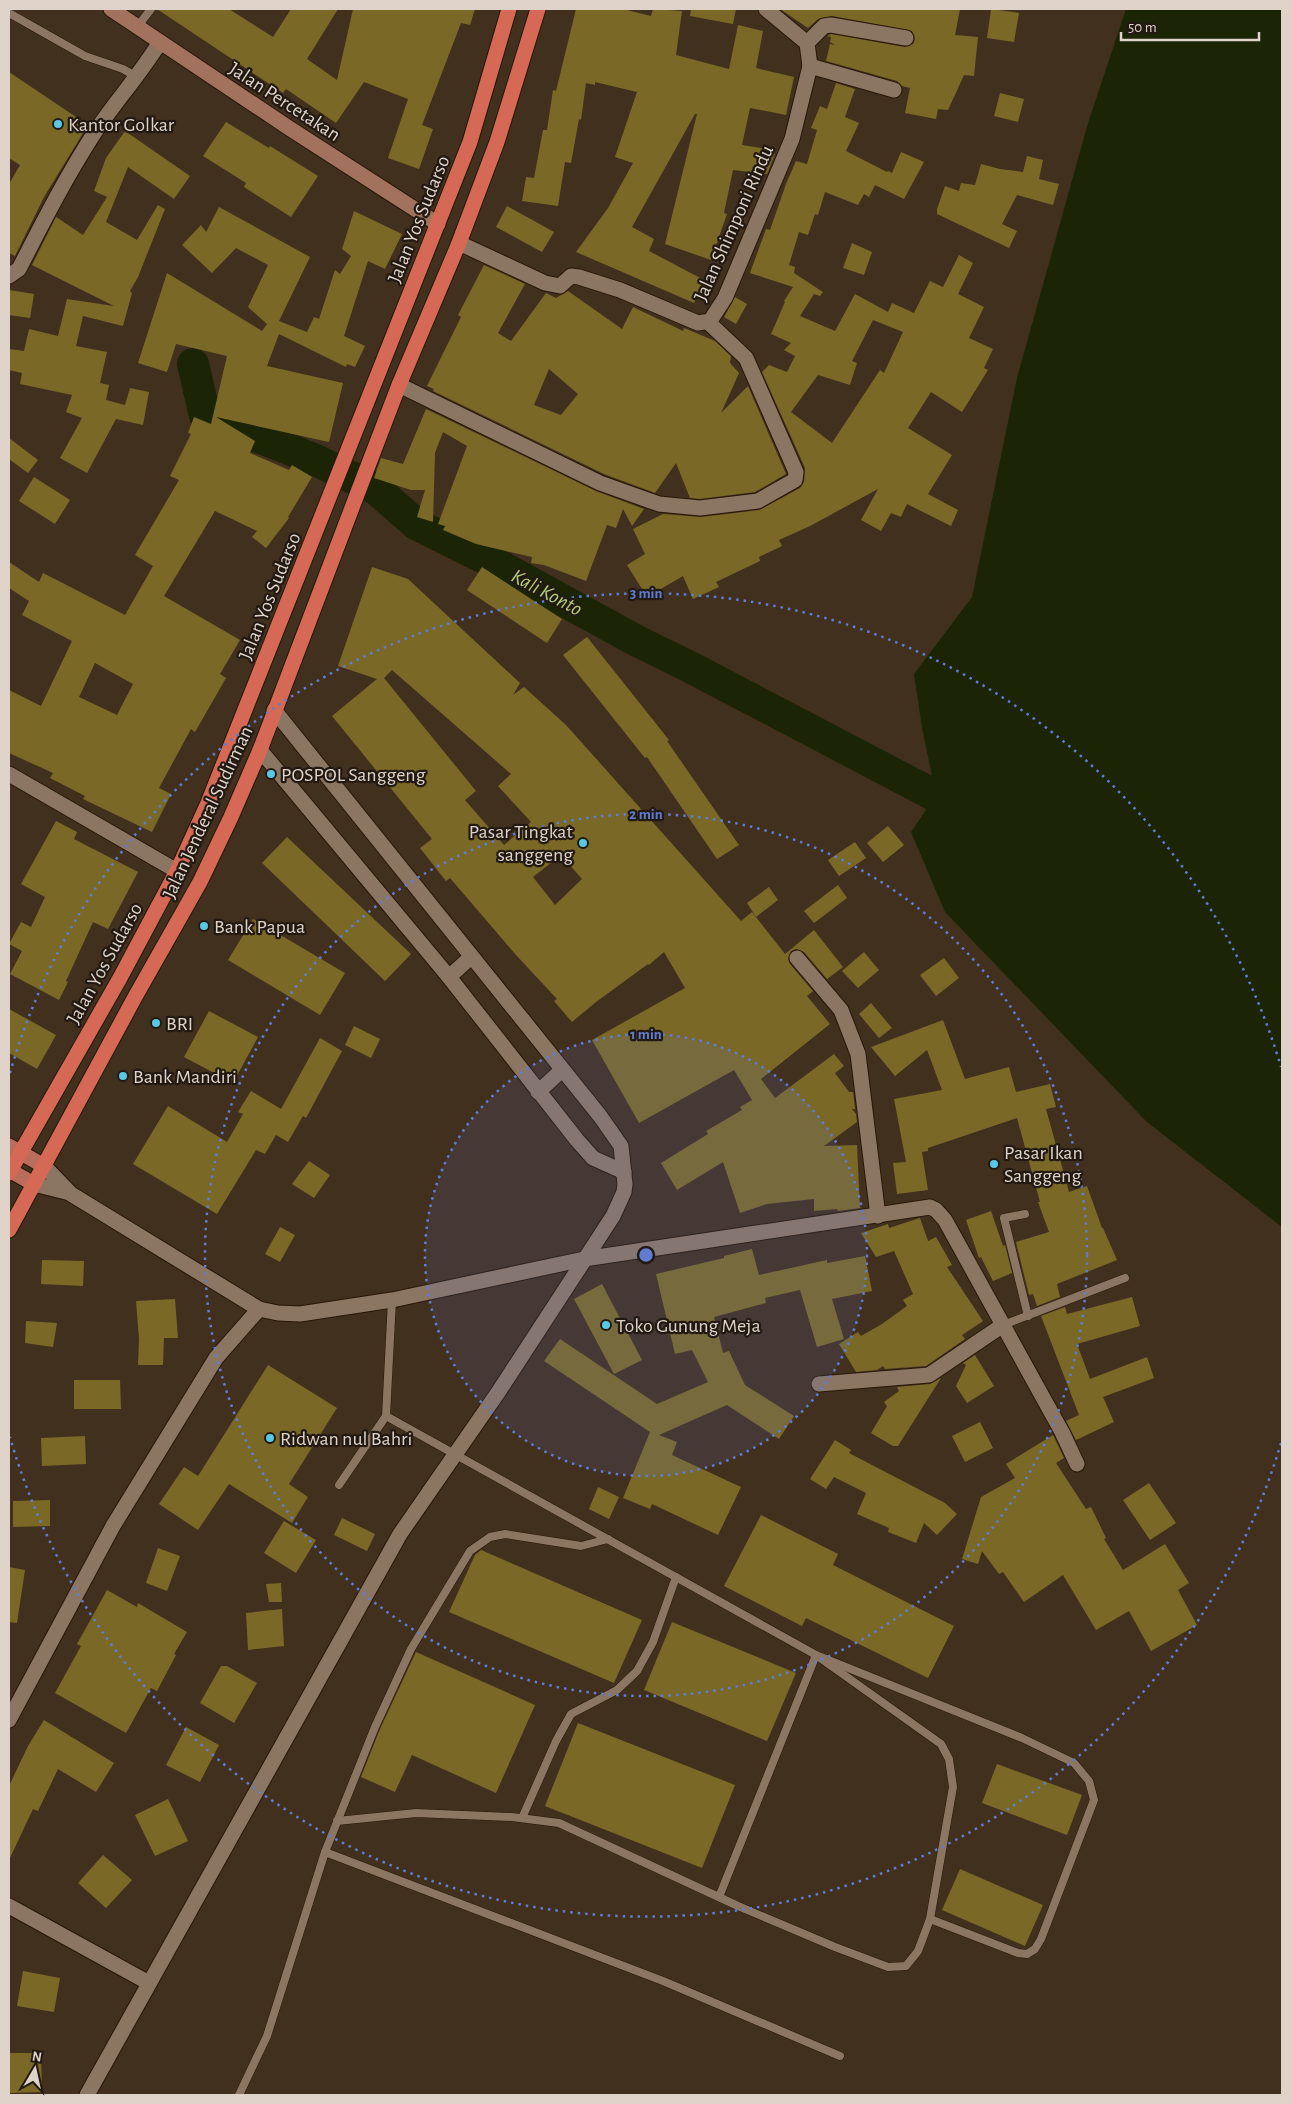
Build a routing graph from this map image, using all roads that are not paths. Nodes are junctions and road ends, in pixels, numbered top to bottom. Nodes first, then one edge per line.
1 (111, 9) edge
2 (150, 9) edge
3 (509, 9) edge
4 (538, 9) edge
5 (766, 9) edge
6 (9, 13) edge
7 (138, 26) junction
8 (906, 38) dead end
9 (160, 42) junction
10 (807, 43) junction
11 (810, 66) junction
12 (135, 76) junction
13 (894, 90) dead end
14 (438, 224) junction
15 (459, 242) junction
16 (9, 276) edge
17 (708, 322) junction
18 (399, 385) junction
19 (274, 710) junction
20 (260, 750) junction
21 (10, 779) edge
22 (177, 871) junction
23 (471, 957) junction
24 (797, 958) dead end
25 (449, 977) junction
26 (562, 1070) junction
27 (538, 1092) junction
28 (14, 1149) edge
29 (44, 1166) junction
30 (9, 1172) edge
31 (624, 1172) junction
32 (34, 1184) junction
33 (71, 1194) junction
34 (1025, 1214) dead end
35 (878, 1216) junction
36 (9, 1230) edge
37 (584, 1259) junction
38 (1125, 1278) dead end
39 (392, 1300) junction
40 (259, 1309) junction
41 (1028, 1316) junction
42 (1003, 1325) junction
43 (819, 1384) dead end
44 (386, 1416) junction
45 (455, 1455) junction
46 (1077, 1464) dead end
47 (339, 1485) dead end
48 (608, 1539) junction
49 (676, 1577) junction
50 (816, 1654) junction
51 (9, 1720) edge
52 (522, 1818) junction
53 (337, 1821) junction
54 (325, 1852) junction
55 (719, 1897) junction
56 (9, 1906) edge
57 (930, 1919) junction
58 (149, 1983) junction
59 (840, 2056) dead end
60 (87, 2095) edge
61 (239, 2095) edge

1 - 7 street, Jalan Percetakan
2 - 7 lane
3 - 14 highway, Jalan Yos Sudarso
4 - 15 highway
5 - 10 street
6 - 12 lane
7 - 9 street, Jalan Percetakan
8 - 10 street
9 - 12 street
9 - 14 street, Jalan Percetakan
10 - 11 street, Jalan Shimponi Rindu
11 - 13 street
11 - 17 street, Jalan Shimponi Rindu
12 - 16 street
14 - 22 highway, Jalan Yos Sudarso
15 - 17 street, Jalan Shimponi Rindu
15 - 18 highway
17 - 18 street
18 - 19 highway, Jalan Jenderal Sudirman
19 - 20 highway, Jalan Jenderal Sudirman
19 - 23 street
20 - 25 street
20 - 29 highway, Jalan Jenderal Sudirman
21 - 22 street
22 - 28 highway, Jalan Yos Sudarso
23 - 25 street
23 - 26 street
24 - 35 street
25 - 27 street
26 - 27 street
26 - 31 street
27 - 31 street
28 - 29 main road
28 - 30 highway, Jalan Yos Sudarso
29 - 32 highway, Jalan Jenderal Sudirman
29 - 33 street
30 - 32 main road
31 - 37 street
32 - 33 street
32 - 36 highway, Jalan Jenderal Sudirman
33 - 40 street
34 - 41 lane
35 - 37 street
35 - 42 street
37 - 39 street
37 - 45 street
38 - 41 lane
39 - 40 street
39 - 44 lane
40 - 51 street
41 - 42 lane
42 - 43 street
42 - 46 street
44 - 45 lane
44 - 47 lane
45 - 48 lane
45 - 58 street
48 - 49 lane
48 - 53 lane
49 - 50 lane
49 - 52 lane
50 - 55 lane
50 - 57 lane
50 - 57 lane
52 - 53 lane
52 - 55 lane
53 - 54 lane
54 - 59 lane
54 - 61 lane
55 - 57 lane
56 - 58 street
58 - 60 street

